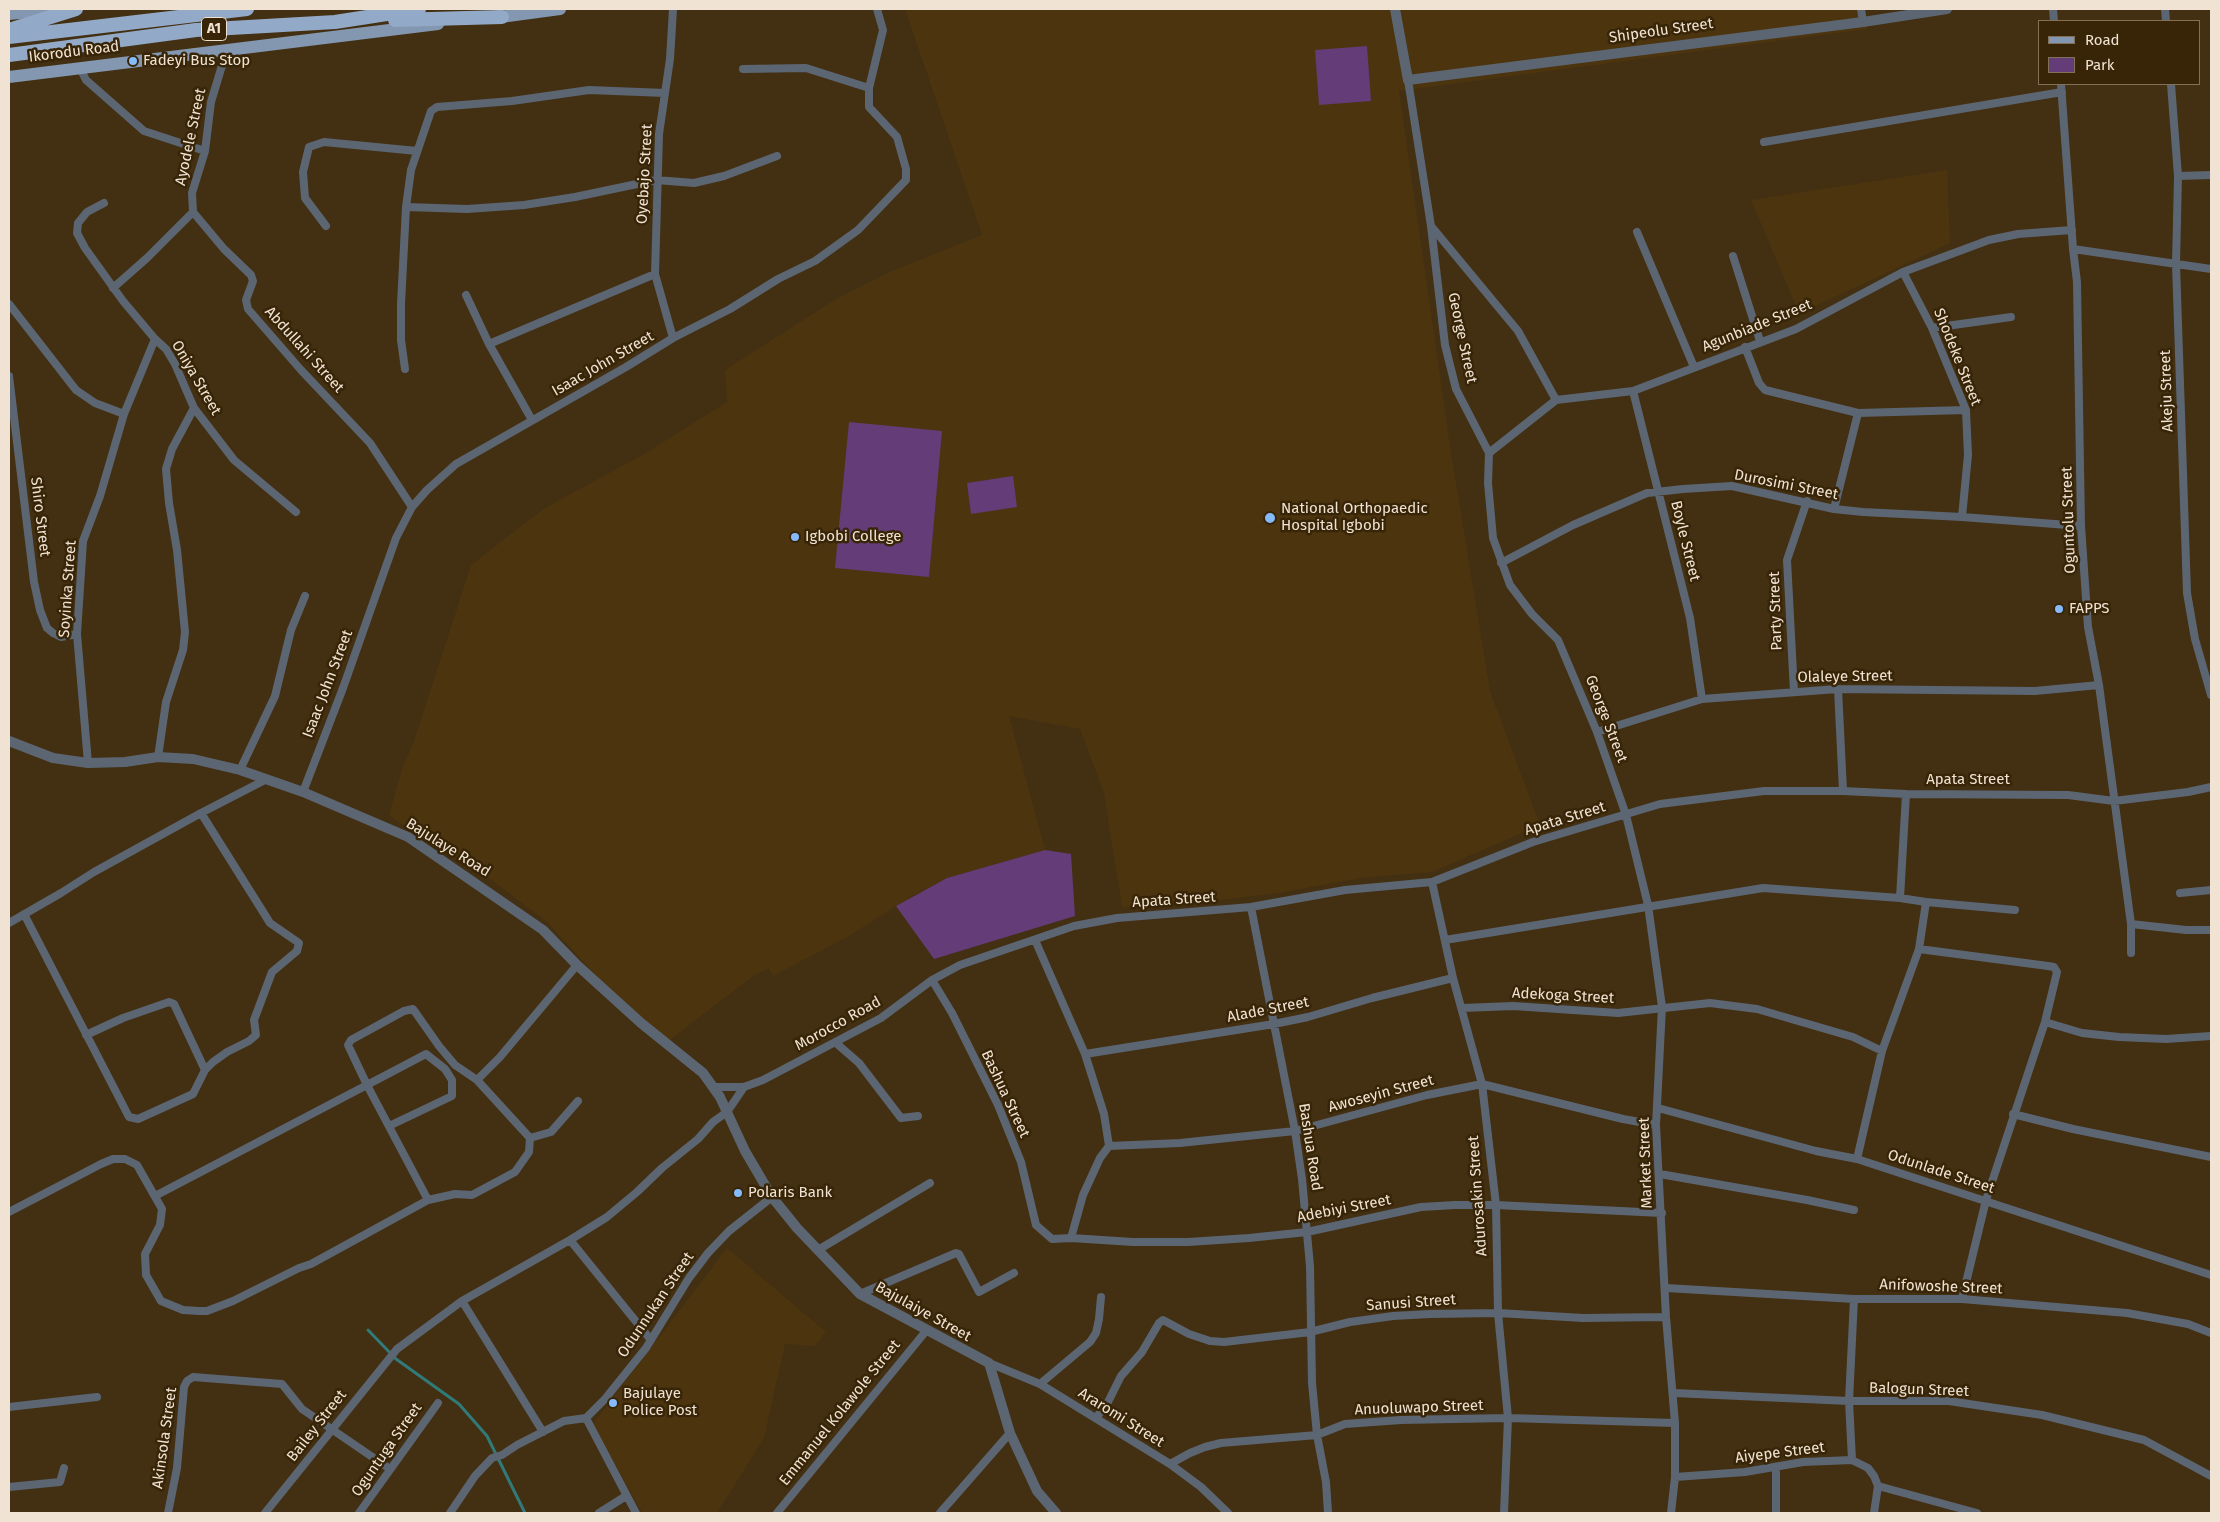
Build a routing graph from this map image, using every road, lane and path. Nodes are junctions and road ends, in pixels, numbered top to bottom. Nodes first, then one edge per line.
1 (44, 9) edge
2 (59, 9) edge
3 (76, 9) edge
4 (246, 9) edge
5 (419, 9) edge
6 (560, 9) edge
7 (673, 9) edge
8 (877, 9) edge
9 (1394, 9) edge
10 (1861, 9) edge
11 (1947, 9) edge
12 (9, 14) edge
13 (502, 16) junction
14 (335, 22) junction
15 (1862, 22) junction
16 (9, 30) edge
17 (9, 37) edge
18 (227, 49) junction
19 (9, 54) edge
20 (80, 68) junction
21 (744, 69) dead end
22 (9, 78) edge
23 (1408, 80) junction
24 (2171, 85) edge
25 (869, 88) junction
26 (2061, 88) edge
27 (665, 93) junction
28 (1764, 142) dead end
29 (417, 150) junction
30 (205, 151) junction
31 (777, 156) dead end
32 (2211, 175) edge
33 (2178, 176) junction
34 (656, 180) junction
35 (104, 202) dead end
36 (406, 207) junction
37 (193, 212) junction
38 (326, 226) dead end
39 (1430, 226) junction
40 (2072, 230) junction
41 (1637, 232) dead end
42 (2073, 249) junction
43 (1733, 256) dead end
44 (2176, 264) junction
45 (2211, 269) edge
46 (1903, 272) junction
47 (655, 274) junction
48 (113, 288) junction
49 (466, 295) dead end
50 (9, 304) edge
51 (2011, 317) dead end
52 (1932, 328) junction
53 (673, 338) junction
54 (155, 339) junction
55 (1760, 341) junction
56 (489, 344) junction
57 (1745, 346) junction
58 (1694, 367) junction
59 (405, 369) dead end
60 (9, 376) edge
61 (1633, 390) junction
62 (1556, 400) junction
63 (194, 408) junction
64 (1966, 410) junction
65 (1858, 413) junction
66 (124, 414) junction
67 (532, 420) junction
68 (1489, 453) junction
69 (1659, 492) junction
70 (1807, 501) junction
71 (412, 507) junction
72 (1834, 509) junction
73 (296, 512) dead end
74 (1962, 517) junction
75 (2081, 526) junction
76 (1501, 563) junction
77 (305, 596) dead end
78 (77, 634) junction
79 (2099, 685) junction
80 (1838, 689) junction
81 (1794, 692) junction
82 (2211, 696) edge
83 (1702, 699) junction
84 (1597, 732) junction
85 (9, 741) edge
86 (158, 757) junction
87 (88, 763) junction
88 (240, 770) junction
89 (266, 780) junction
90 (2211, 787) edge
91 (1843, 791) junction
92 (303, 792) junction
93 (1906, 794) junction
94 (2114, 801) junction
95 (201, 813) junction
96 (1626, 815) junction
97 (1432, 882) junction
98 (2211, 890) edge
99 (2180, 893) dead end
100 (1900, 898) junction
101 (1926, 902) junction
102 (1648, 905) junction
103 (1251, 907) junction
104 (2014, 910) dead end
105 (24, 914) junction
106 (9, 923) edge
107 (2131, 924) junction
108 (2211, 930) edge
109 (1035, 940) junction
110 (1444, 940) junction
111 (1919, 949) junction
112 (2131, 953) dead end
113 (578, 965) junction
114 (940, 976) joint
115 (1453, 978) junction
116 (932, 980) junction
117 (1662, 1007) junction
118 (1462, 1008) junction
119 (2045, 1022) junction
120 (1274, 1024) junction
121 (86, 1035) junction
122 (2211, 1036) edge
123 (836, 1043) junction
124 (1882, 1051) junction
125 (1085, 1054) junction
126 (206, 1070) junction
127 (478, 1080) junction
128 (1482, 1084) junction
129 (367, 1085) junction
130 (714, 1087) junction
131 (744, 1087) junction
132 (578, 1101) dead end
133 (1658, 1108) junction
134 (727, 1112) junction
135 (2013, 1114) junction
136 (918, 1116) dead end
137 (1656, 1125) junction
138 (389, 1126) junction
139 (1295, 1132) junction
140 (530, 1138) junction
141 (1110, 1146) junction
142 (744, 1151) joint
143 (2211, 1157) edge
144 (1857, 1159) junction
145 (1660, 1174) junction
146 (930, 1183) dead end
147 (155, 1196) junction
148 (772, 1197) junction
149 (428, 1200) junction
150 (1986, 1200) junction
151 (1496, 1205) junction
152 (1854, 1210) dead end
153 (9, 1212) edge
154 (1662, 1213) junction
155 (1036, 1225) joint
156 (1307, 1232) junction
157 (1071, 1238) junction
158 (570, 1240) junction
159 (818, 1250) junction
160 (1014, 1273) dead end
161 (2211, 1275) edge
162 (1666, 1288) junction
163 (860, 1294) junction
164 (1100, 1297) dead end
165 (1854, 1299) junction
166 (1962, 1300) junction
167 (462, 1301) junction
168 (1498, 1313) junction
169 (1666, 1317) junction
170 (926, 1331) junction
171 (1310, 1332) junction
172 (2211, 1333) edge
173 (651, 1340) junction
174 (989, 1364) junction
175 (1040, 1384) junction
176 (1674, 1394) junction
177 (96, 1397) dead end
178 (1849, 1401) junction
179 (438, 1403) dead end
180 (9, 1407) edge
181 (586, 1418) junction
182 (1096, 1418) junction
183 (1508, 1418) junction
184 (1675, 1423) junction
185 (333, 1428) junction
186 (543, 1432) junction
187 (1010, 1433) junction
188 (1317, 1435) junction
189 (1852, 1460) junction
190 (1170, 1464) junction
191 (64, 1468) dead end
192 (1776, 1468) junction
193 (390, 1469) junction
194 (2211, 1476) edge
195 (1675, 1477) junction
196 (1878, 1486) junction
197 (9, 1487) edge
198 (626, 1496) junction
199 (168, 1513) edge
200 (265, 1513) edge
201 (359, 1513) edge
202 (450, 1513) edge
203 (599, 1513) edge
204 (636, 1513) edge
205 (777, 1513) edge
206 (940, 1513) edge
207 (1056, 1513) edge
208 (1228, 1513) edge
209 (1328, 1513) edge
210 (1504, 1513) edge
211 (1671, 1513) edge
212 (1776, 1513) edge
213 (1874, 1513) edge
214 (1978, 1513) edge

1 - 2 main road
1 - 12 main road
3 - 16 highway
4 - 17 highway, Ikorodu Road / A1
5 - 14 highway, Ikorodu Road / A1
6 - 13 main road, Ikorodu Road
7 - 27 street, Oyebajo Street
8 - 25 street, Isaac John Street
9 - 23 street, George Street
10 - 15 street
11 - 15 street, Shipeolu Street
13 - 14 highway
13 - 18 main road, Ikorodu Road
14 - 19 highway, Ikorodu Road / A1
15 - 23 street, Shipeolu Street
18 - 20 main road, Ikorodu Road
18 - 30 street, Ayodele Street
20 - 22 main road, Ikorodu Road
20 - 30 street
21 - 25 street
23 - 39 street, George Street
24 - 33 street, Akeju Street
25 - 53 street, Isaac John Street
26 - 28 street
26 - 40 street, Oguntolu Street
27 - 29 street
27 - 34 street, Oyebajo Street
29 - 36 street
29 - 38 street
30 - 37 street, Ayodele Street
31 - 34 street
32 - 33 street
33 - 44 street, Akeju Street
34 - 36 street
34 - 47 street, Oyebajo Street
35 - 48 street, Oniya Street
36 - 59 street
37 - 48 street
37 - 71 street, Abdullahi Street
39 - 62 street
39 - 68 street, George Street
40 - 42 street, Oguntolu Street
40 - 46 street, Agunbiade Street
41 - 58 street
42 - 44 street
42 - 75 street, Oguntolu Street
43 - 55 street
44 - 45 street
44 - 82 street, Akeju Street
46 - 52 street, Shodeke Street
46 - 55 street, Agunbiade Street
47 - 53 street, Oyebajo Street
47 - 56 street
48 - 54 street, Oniya Street
49 - 56 street
50 - 66 street
51 - 52 street
52 - 64 street, Shodeke Street
53 - 67 street, Isaac John Street
54 - 63 street, Oniya Street
54 - 66 street, Soyinka Street
55 - 57 street, Agunbiade Street
56 - 67 street
57 - 58 street, Agunbiade Street
57 - 65 street
58 - 61 street, Agunbiade Street
60 - 78 street, Shiro Street
61 - 62 street, Agunbiade Street
61 - 69 street, Boyle Street
62 - 68 street
63 - 73 street, Oniya Street
63 - 86 street
64 - 65 street
64 - 74 street, Shodeke Street
65 - 72 street
66 - 78 street, Soyinka Street
67 - 71 street, Isaac John Street
68 - 76 street, George Street
69 - 70 street, Durosimi Street
69 - 76 street, Durosimi Street
69 - 83 street, Boyle Street
70 - 72 street, Durosimi Street
70 - 81 street, Party Street
71 - 92 street, Isaac John Street
72 - 74 street, Durosimi Street
74 - 75 street, Durosimi Street
75 - 79 street, Oguntolu Street
76 - 84 street, George Street
77 - 88 street
78 - 87 street, Soyinka Street
79 - 80 street, Olaleye Street
79 - 94 street, Oguntolu Street
80 - 81 street, Olaleye Street
80 - 91 street
81 - 83 street, Olaleye Street
83 - 84 street, Olaleye Street
84 - 96 street, George Street
85 - 87 street, Bajulaye Road
86 - 87 street, Bajulaye Road
86 - 88 street, Bajulaye Road
88 - 89 street, Bajulaye Road
89 - 92 street, Bajulaye Road
89 - 95 street
90 - 94 street, Apata Street
91 - 93 street, Apata Street
91 - 96 street, Apata Street
92 - 113 street, Bajulaye Road
93 - 94 street, Apata Street
93 - 100 street
94 - 107 street, Oguntolu Street
95 - 105 street
95 - 126 street
96 - 97 street, Apata Street
96 - 102 street, Market Street
97 - 103 street, Apata Street
97 - 110 street, Adurosakin Street
98 - 99 street
100 - 101 street
100 - 102 street
101 - 104 street
101 - 111 street
102 - 110 street
102 - 117 street, Market Street
103 - 109 street, Apata Street
103 - 120 street, Bashua Road
105 - 106 street
105 - 121 street
107 - 108 street
107 - 112 street, Oguntolu Street
109 - 114 street, Apata Street
109 - 125 street
110 - 115 street, Adurosakin Street
111 - 119 street
111 - 124 street
113 - 127 street
113 - 130 street, Bajulaye Road
114 - 116 street, Morocco Road
115 - 118 street, Adurosakin Street
115 - 120 street, Alade Street
116 - 123 street, Morocco Road
116 - 155 street, Bashua Street
117 - 118 street, Adekoga Street
117 - 124 street, Adekoga Street
117 - 133 street, Market Street
118 - 128 street, Adurosakin Street
119 - 122 street
119 - 135 street
120 - 125 street, Alade Street
120 - 139 street, Bashua Road
121 - 126 street
121 - 126 street
123 - 131 street, Morocco Road
123 - 136 street
124 - 144 street
125 - 141 street
127 - 129 street
127 - 140 street
128 - 137 street, Awoseyin Street
128 - 139 street, Awoseyin Street
128 - 151 street, Adurosakin Street
129 - 138 street
129 - 138 street
129 - 147 street
130 - 131 street, Morocco Road
130 - 134 street, Bajulaye Road
131 - 134 street
132 - 140 street
133 - 137 street, Market Street
133 - 144 street, Odunlade Street
134 - 142 street, Bajulaye Road
134 - 158 street, Bailey Street
135 - 143 street
135 - 150 street
137 - 145 street, Market Street
138 - 149 street
139 - 141 street, Awoseyin Street
139 - 156 street, Bashua Road
140 - 149 street
141 - 157 street
142 - 148 street, Bajulaiye Street
144 - 150 street, Odunlade Street
145 - 152 street
145 - 154 street, Market Street
146 - 159 street
147 - 149 street
147 - 153 street
148 - 159 street, Bajulaiye Street
148 - 173 street, Odunnukan Street
150 - 161 street, Odunlade Street
150 - 166 street
151 - 154 street, Adebiyi Street
151 - 156 street, Adebiyi Street
151 - 168 street, Adurosakin Street
154 - 162 street, Market Street
155 - 157 street, Adebiyi Street
156 - 157 street, Adebiyi Street
156 - 171 street, Bashua Road
158 - 167 street, Bailey Street
158 - 173 street
159 - 163 street, Bajulaiye Street
160 - 163 street
162 - 165 street, Anifowoshe Street
162 - 169 street, Market Street
163 - 170 street, Bajulaiye Street
164 - 175 street
165 - 166 street, Anifowoshe Street
165 - 178 street
166 - 172 street, Anifowoshe Street
167 - 185 street, Bailey Street
167 - 186 street
168 - 169 street, Sanusi Street
168 - 171 street, Sanusi Street
168 - 183 street, Adurosakin Street
169 - 176 street, Market Street
170 - 174 street, Bajulaiye Street
170 - 205 street, Emmanuel Kolawole Street
171 - 182 street, Sanusi Street
171 - 188 street, Bashua Road
173 - 181 street, Odunnukan Street
174 - 175 street, Araromi Street
174 - 187 street
175 - 182 street, Araromi Street
176 - 178 street, Balogun Street
176 - 184 street, Market Street
177 - 180 street
178 - 189 street
178 - 194 street, Balogun Street
179 - 193 street, Oguntuga Street
181 - 186 street
181 - 198 street
182 - 190 street, Araromi Street
183 - 184 street, Anuoluwapo Street
183 - 188 street, Anuoluwapo Street
183 - 210 street, Adurosakin Street
184 - 195 street, Market Street
185 - 193 street
185 - 199 street, Akinsola Street
185 - 200 street, Bailey Street
186 - 202 street
187 - 206 street
187 - 207 street
188 - 190 street, Anuoluwapo Street
188 - 209 street, Bashua Road
189 - 192 street, Aiyepe Street
189 - 196 street
190 - 208 street, Araromi Street
191 - 197 street
192 - 195 street, Aiyepe Street
192 - 212 street
193 - 201 street, Oguntuga Street
195 - 211 street, Market Street
196 - 213 street
196 - 214 street
198 - 203 street
198 - 204 street

